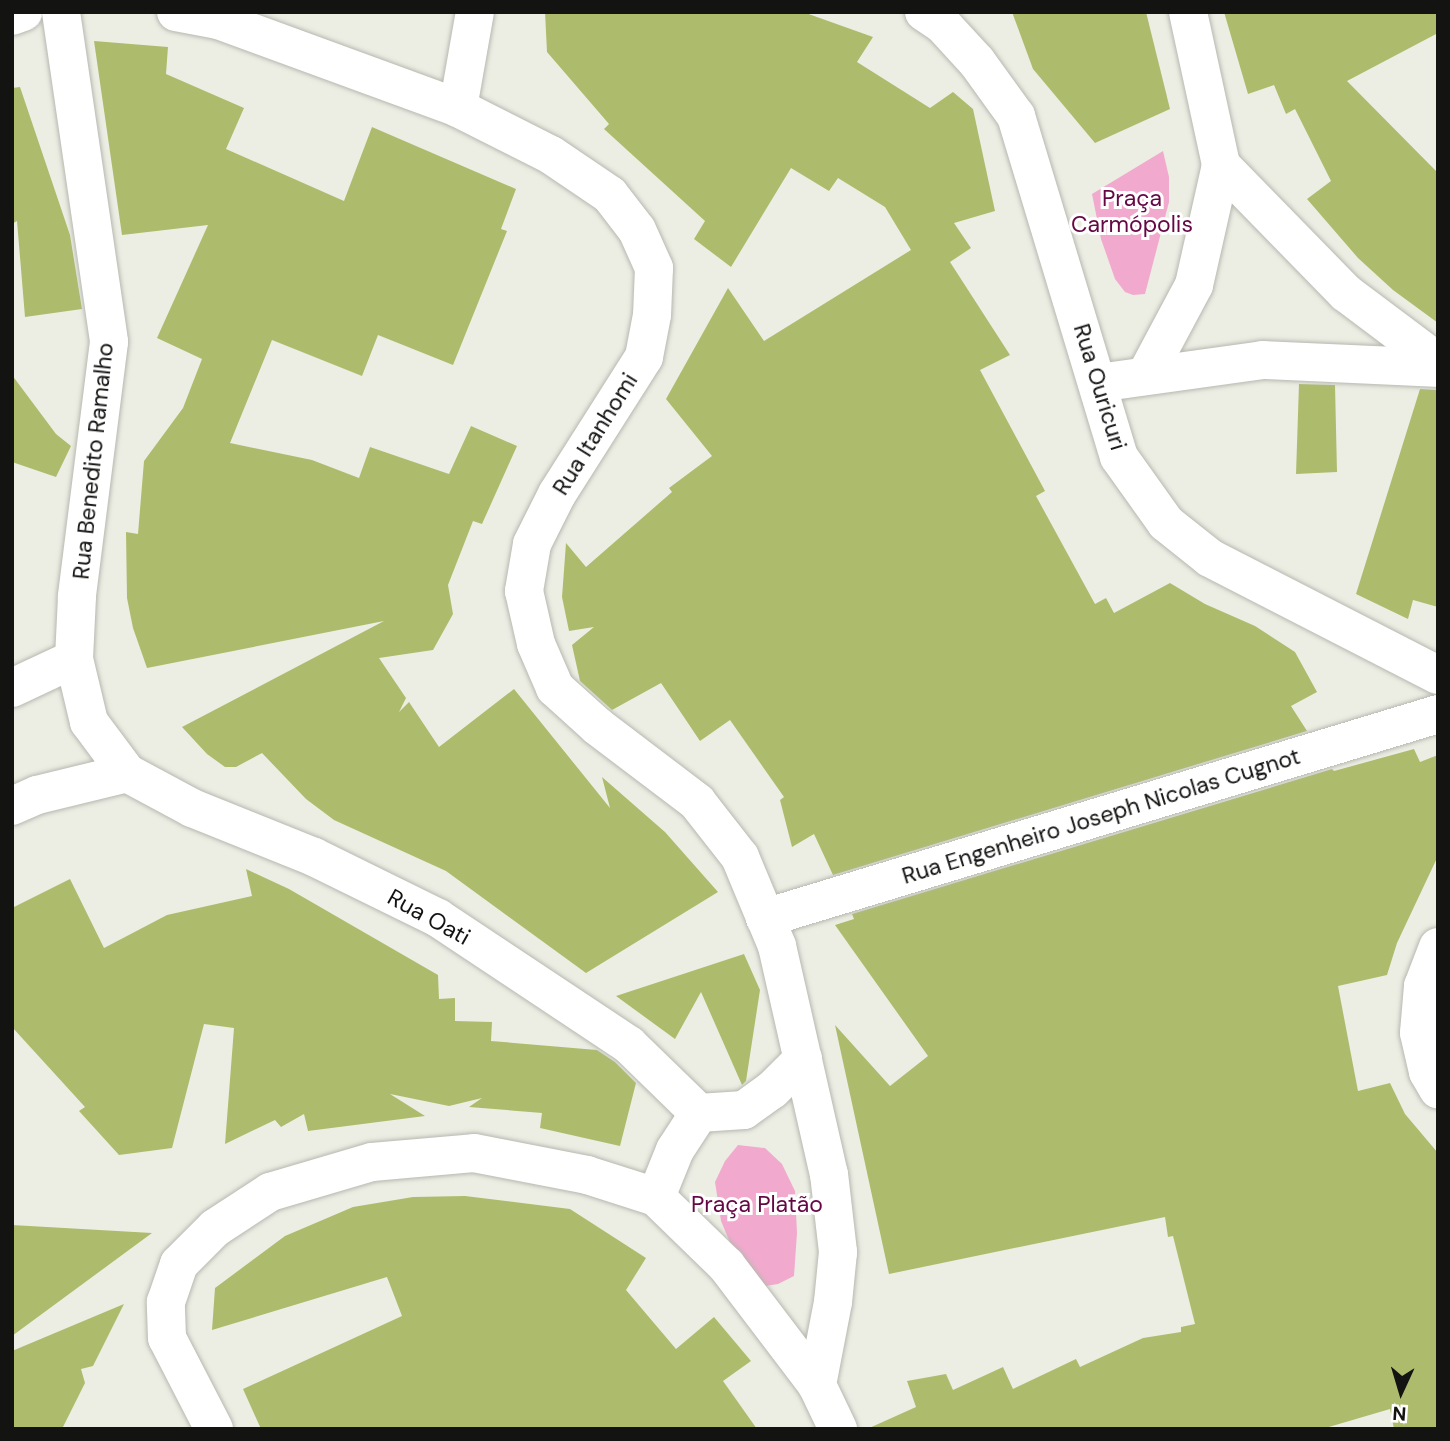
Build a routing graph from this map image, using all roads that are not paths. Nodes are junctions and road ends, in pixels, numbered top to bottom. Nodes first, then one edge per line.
1 (23, 12) edge
2 (61, 12) edge
3 (176, 12) edge
4 (475, 12) edge
5 (924, 12) edge
6 (1188, 12) edge
7 (12, 16) edge
8 (458, 108) junction
9 (1222, 165) junction
10 (1438, 362) edge
11 (1438, 369) edge
12 (1146, 375) junction
13 (1098, 383) junction
14 (74, 659) junction
15 (1438, 675) edge
16 (12, 688) edge
17 (1438, 713) edge
18 (127, 773) junction
19 (12, 806) edge
20 (765, 918) junction
21 (1438, 947) edge
22 (803, 1059) junction
23 (1438, 1089) edge
24 (699, 1113) junction
25 (656, 1197) junction
26 (817, 1385) junction
27 (214, 1429) edge
28 (838, 1429) edge

1 - 7 street
2 - 14 street, Rua Benedito Ramalho
3 - 8 street, Rua Itanhomi
4 - 8 street
5 - 13 street, Rua Ouricuri
6 - 9 street
8 - 20 street, Rua Itanhomi
9 - 10 street
9 - 12 street
11 - 12 street
12 - 13 street
13 - 15 street, Rua Ouricuri
14 - 16 street
14 - 18 street, Rua Benedito Ramalho
17 - 20 street, Rua Engenheiro Joseph Nicolas Cugnot
18 - 19 street
18 - 24 street, Rua Oati
20 - 22 street, Rua Itanhomi
21 - 23 street
22 - 24 street
22 - 26 street
24 - 25 street
25 - 26 street
25 - 27 street
26 - 28 street

